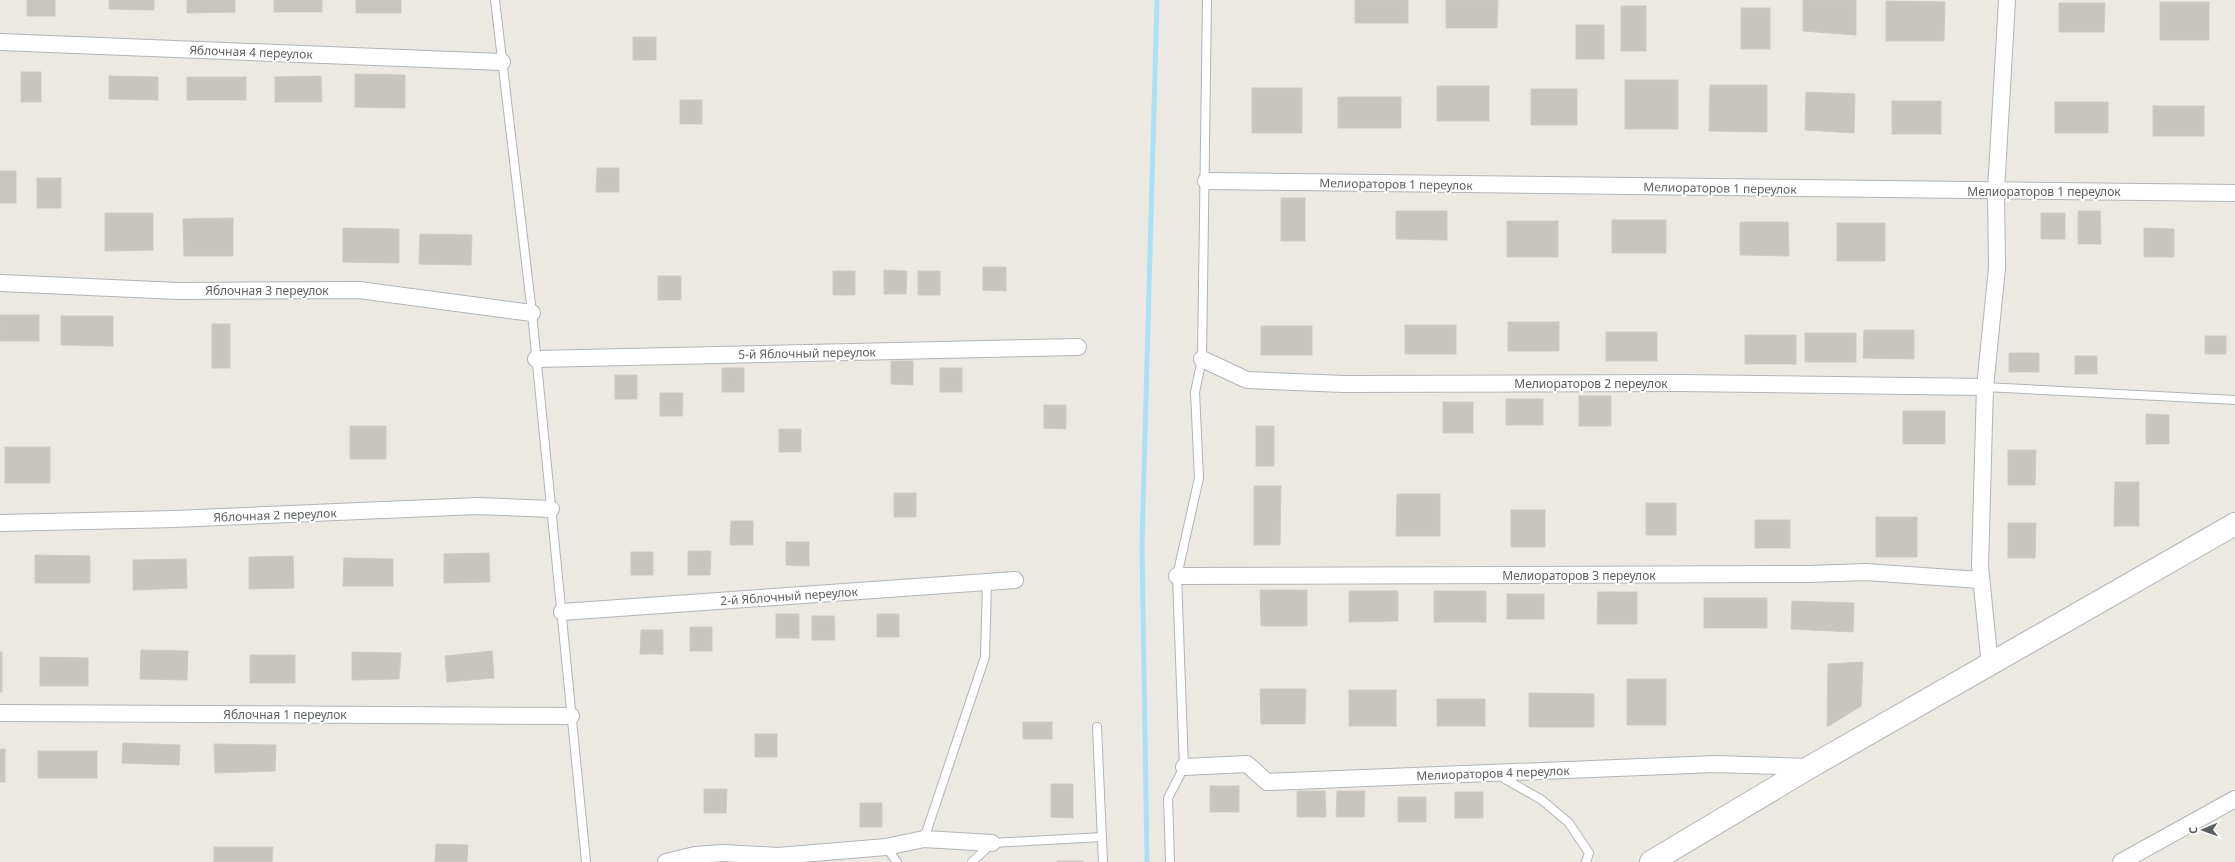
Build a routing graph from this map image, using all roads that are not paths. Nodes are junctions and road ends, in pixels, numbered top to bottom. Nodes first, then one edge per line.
1 (496, 0) edge
2 (1207, 0) edge
3 (2007, 0) edge
4 (0, 42) edge
5 (502, 62) junction
6 (1206, 182) junction
7 (1996, 191) junction
8 (2235, 193) edge
9 (0, 283) edge
10 (532, 313) junction
11 (1078, 347) dead end
12 (536, 359) junction
13 (1202, 359) junction
14 (1985, 387) junction
15 (2235, 400) edge
16 (551, 509) junction
17 (0, 523) edge
18 (2235, 524) edge
19 (1177, 576) junction
20 (1015, 580) dead end
21 (1980, 580) junction
22 (987, 582) junction
23 (562, 612) junction
24 (1990, 666) junction
25 (0, 713) edge
26 (571, 716) junction
27 (1097, 727) dead end
28 (1184, 767) junction
29 (1810, 767) junction
30 (1494, 773) junction
31 (2235, 799) edge
32 (1102, 837) junction
33 (924, 839) junction
34 (992, 843) junction
35 (886, 847) junction
36 (586, 862) edge
37 (666, 862) edge
38 (897, 862) edge
39 (972, 862) edge
40 (1103, 862) edge
41 (1170, 862) edge
42 (1586, 862) edge
43 (1650, 862) edge
44 (2121, 862) edge

1 - 5 lane
2 - 6 lane
3 - 7 street
4 - 5 street, Яблочная 4 переулок
5 - 10 lane
6 - 7 street, Мелиораторов 1 переулок
6 - 13 lane
7 - 8 street, Мелиораторов 1 переулок
7 - 14 street
9 - 10 street, Яблочная 3 переулок
10 - 12 lane
11 - 12 street, 5-й Яблочный переулок
12 - 16 lane
13 - 14 street, Мелиораторов 2 переулок
13 - 19 lane
14 - 15 lane
14 - 21 street
16 - 17 street, Яблочная 2 переулок
16 - 23 lane
18 - 24 street
19 - 21 street, Мелиораторов 3 переулок
19 - 28 lane
20 - 22 street, 2-й Яблочный переулок
21 - 24 street
22 - 23 street, 2-й Яблочный переулок
22 - 33 lane
23 - 26 lane
24 - 29 street
25 - 26 street, Яблочная 1 переулок
26 - 36 lane
27 - 32 lane
28 - 30 street, Мелиораторов 4 переулок
28 - 41 lane
29 - 30 street, Мелиораторов 4 переулок
29 - 43 street
30 - 42 lane
31 - 44 street
32 - 34 lane
32 - 40 lane
33 - 34 street
33 - 35 street
34 - 39 lane
35 - 37 street
35 - 38 lane

